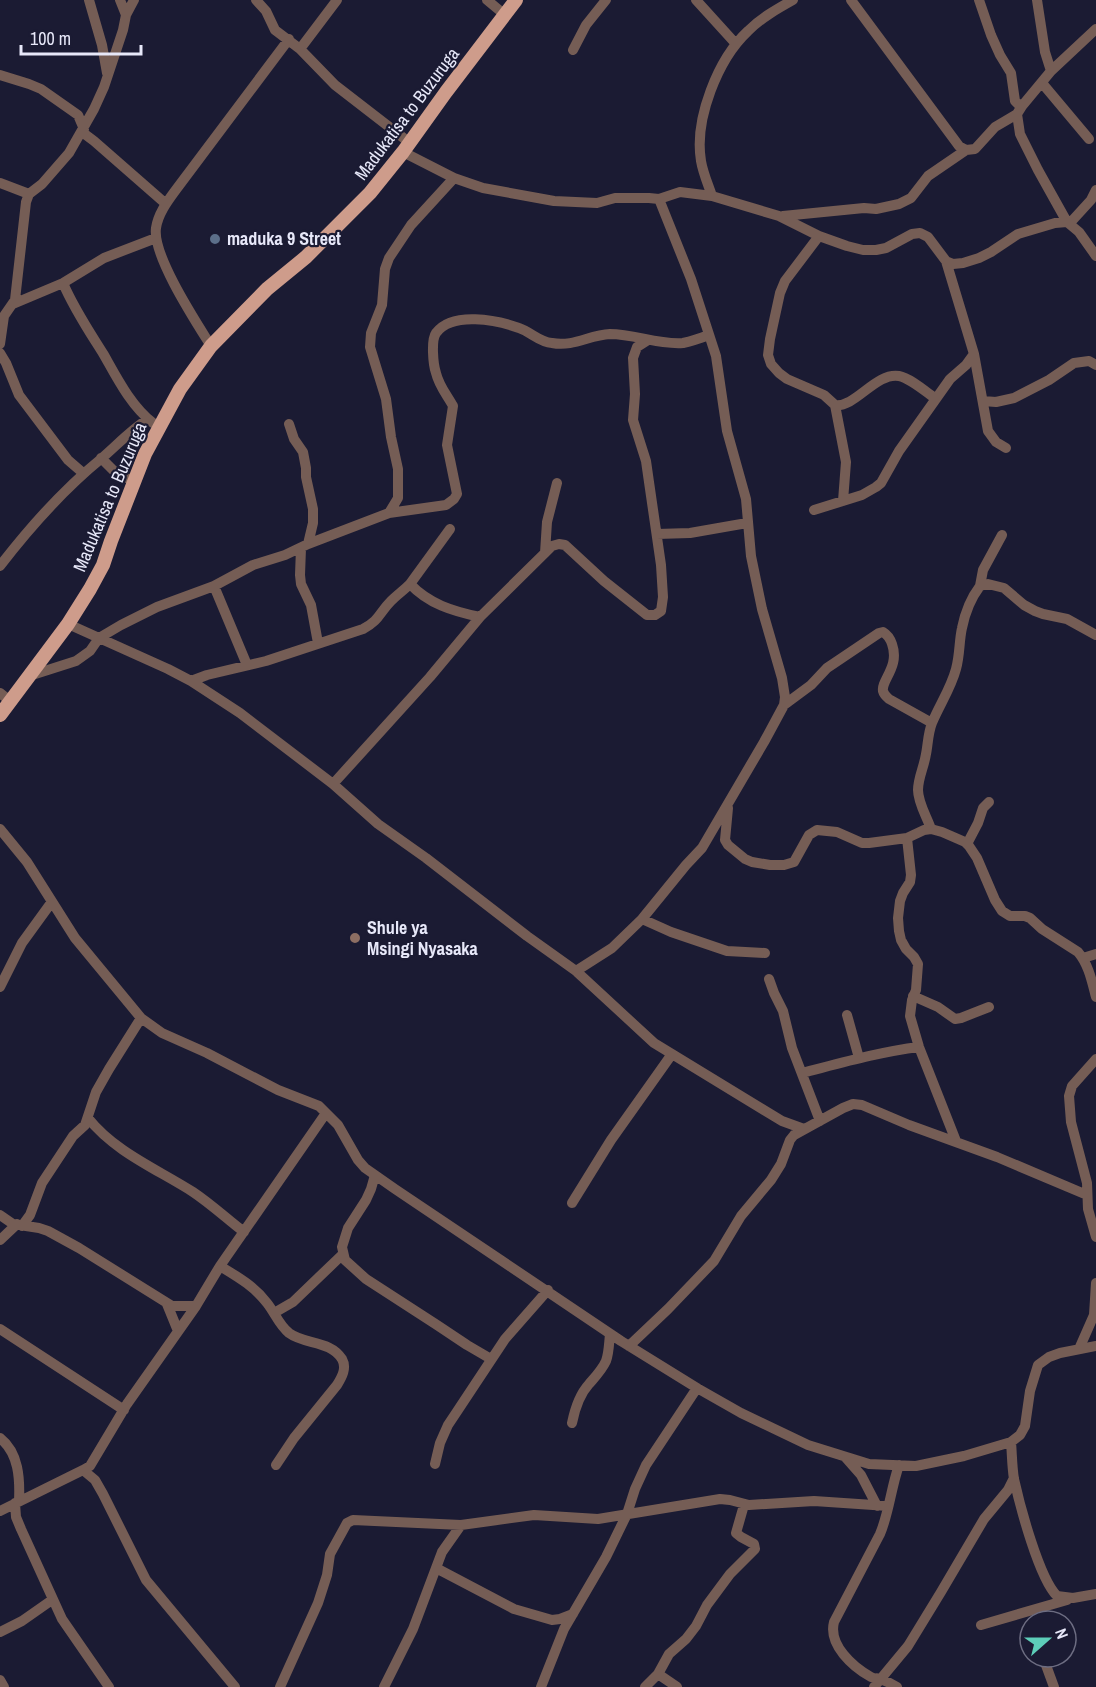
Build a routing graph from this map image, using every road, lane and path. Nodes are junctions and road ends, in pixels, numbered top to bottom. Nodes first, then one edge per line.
1 (89, 0) edge
2 (120, 0) edge
3 (134, 0) edge
4 (256, 0) edge
5 (337, 0) edge
6 (487, 0) edge
7 (516, 0) edge
8 (606, 0) edge
9 (696, 0) edge
10 (793, 0) edge
11 (851, 0) edge
12 (980, 0) edge
13 (1037, 0) edge
14 (126, 15) junction
15 (505, 15) junction
16 (1096, 29) edge
17 (289, 39) junction
18 (736, 44) junction
19 (300, 49) junction
20 (573, 50) dead end
21 (1051, 71) junction
22 (0, 75) edge
23 (107, 76) junction
24 (1042, 83) junction
25 (1019, 111) junction
26 (83, 131) junction
27 (1089, 139) dead end
28 (406, 148) junction
29 (966, 150) junction
30 (453, 178) junction
31 (0, 183) edge
32 (1096, 190) edge
33 (29, 194) junction
34 (712, 196) junction
35 (659, 199) junction
36 (166, 204) junction
37 (779, 216) junction
38 (1068, 223) junction
39 (819, 236) junction
40 (156, 238) junction
41 (1096, 256) edge
42 (946, 261) junction
43 (63, 283) junction
44 (13, 304) junction
45 (709, 335) junction
46 (648, 340) junction
47 (0, 344) edge
48 (211, 346) junction
49 (0, 353) edge
50 (974, 354) junction
51 (1096, 365) edge
52 (936, 399) junction
53 (983, 401) junction
54 (835, 405) junction
55 (153, 423) junction
56 (289, 424) dead end
57 (1006, 448) dead end
58 (101, 458) junction
59 (83, 473) junction
60 (134, 482) junction
61 (557, 483) dead end
62 (843, 501) junction
63 (814, 510) dead end
64 (389, 513) junction
65 (747, 523) junction
66 (450, 529) dead end
67 (657, 534) junction
68 (1002, 535) dead end
69 (304, 546) junction
70 (544, 553) junction
71 (0, 566) edge
72 (410, 584) junction
73 (214, 586) junction
74 (980, 586) junction
75 (480, 617) junction
76 (68, 624) junction
77 (1096, 635) edge
78 (99, 638) junction
79 (318, 643) junction
80 (247, 665) junction
81 (29, 676) junction
82 (191, 681) junction
83 (5, 697) edge
84 (784, 705) junction
85 (0, 715) edge
86 (932, 723) junction
87 (333, 784) junction
88 (989, 802) dead end
89 (728, 805) junction
90 (0, 829) edge
91 (931, 829) junction
92 (907, 838) junction
93 (724, 840) junction
94 (967, 844) junction
95 (702, 848) junction
96 (51, 903) junction
97 (642, 919) junction
98 (765, 953) dead end
99 (1096, 954) edge
100 (1083, 958) junction
101 (576, 971) junction
102 (769, 979) dead end
103 (0, 987) edge
104 (913, 996) junction
105 (1096, 998) edge
106 (989, 1007) dead end
107 (847, 1015) dead end
108 (141, 1018) junction
109 (919, 1047) junction
110 (672, 1054) junction
111 (859, 1058) junction
112 (1096, 1059) edge
113 (802, 1073) junction
114 (327, 1113) junction
115 (88, 1118) junction
116 (779, 1119) junction
117 (820, 1121) junction
118 (804, 1129) junction
119 (956, 1141) junction
120 (788, 1145) junction
121 (375, 1174) junction
122 (1088, 1195) junction
123 (572, 1203) dead end
124 (0, 1215) edge
125 (19, 1225) junction
126 (244, 1232) junction
127 (1096, 1236) edge
128 (0, 1240) edge
129 (343, 1254) junction
130 (220, 1266) junction
131 (1096, 1283) edge
132 (548, 1290) junction
133 (167, 1304) junction
134 (196, 1306) junction
135 (274, 1313) junction
136 (1095, 1316) edge
137 (0, 1329) edge
138 (178, 1331) junction
139 (610, 1334) junction
140 (629, 1346) junction
141 (1096, 1346) edge
142 (1079, 1349) junction
143 (491, 1359) junction
144 (697, 1388) junction
145 (124, 1410) junction
146 (572, 1422) dead end
147 (0, 1438) edge
148 (1011, 1442) junction
149 (846, 1458) junction
150 (435, 1464) dead end
151 (276, 1465) dead end
152 (898, 1465) junction
153 (83, 1470) junction
154 (1014, 1478) junction
155 (17, 1502) junction
156 (744, 1505) junction
157 (882, 1506) junction
158 (0, 1511) edge
159 (627, 1514) junction
160 (461, 1525) junction
161 (436, 1568) junction
162 (1096, 1594) edge
163 (1073, 1598) junction
164 (52, 1599) junction
165 (1048, 1609) edge
166 (573, 1614) junction
167 (1018, 1618) edge
168 (981, 1625) dead end
169 (0, 1632) edge
170 (1047, 1669) edge
171 (658, 1674) junction
172 (0, 1680) edge
173 (877, 1683) edge
174 (4, 1687) edge
175 (109, 1687) edge
176 (235, 1687) edge
177 (280, 1687) edge
178 (384, 1687) edge
179 (541, 1687) edge
180 (645, 1687) edge
181 (676, 1687) edge
182 (897, 1687) edge
183 (1054, 1687) edge

1 - 23 street
2 - 14 street
3 - 14 street
4 - 17 street
5 - 19 street
6 - 15 street
7 - 15 main road, Madukatisa to Buzuruga
8 - 20 street
9 - 18 street
10 - 18 street
11 - 29 street
12 - 25 street
13 - 21 street
14 - 23 street
15 - 28 main road, Madukatisa to Buzuruga
16 - 21 street
17 - 19 street
17 - 36 street
18 - 34 street
19 - 28 street
21 - 24 street
22 - 26 street
23 - 26 street
24 - 25 street
24 - 27 street
25 - 29 street
25 - 38 street
26 - 33 street
26 - 36 street
28 - 30 street
28 - 48 main road, Madukatisa to Buzuruga
29 - 37 street
30 - 35 street
30 - 64 street
31 - 33 street
32 - 38 street
33 - 44 street
34 - 35 street
34 - 37 street
35 - 45 street
36 - 40 street
37 - 39 street
38 - 41 street
38 - 42 street
39 - 42 street
39 - 54 street
40 - 43 street
40 - 48 street
42 - 50 street
43 - 44 street
43 - 55 street
44 - 47 street
45 - 46 street
45 - 65 street
46 - 64 street
46 - 67 street
48 - 55 main road, Madukatisa to Buzuruga
49 - 59 street
50 - 52 street
50 - 53 street
51 - 53 street
52 - 54 street
52 - 62 street
53 - 57 street
54 - 62 street
55 - 58 street
55 - 60 main road, Madukatisa to Buzuruga
56 - 69 street
58 - 59 street
58 - 60 street
59 - 71 street
60 - 76 main road, Madukatisa to Buzuruga
61 - 70 street
62 - 63 street
64 - 69 street
65 - 67 street
65 - 84 street
66 - 72 street
67 - 70 street
68 - 74 street
69 - 73 street
69 - 79 street
70 - 75 street
72 - 75 street
72 - 79 street
73 - 78 street
73 - 80 street
74 - 77 street
74 - 86 street
75 - 87 street
76 - 78 street
76 - 81 main road, Madukatisa to Buzuruga
78 - 81 street
78 - 82 street
79 - 80 street
80 - 82 street
81 - 83 main road, Madukatisa to Buzuruga
82 - 87 street
83 - 85 main road, Madukatisa to Buzuruga
84 - 86 street
84 - 89 street
86 - 91 street
87 - 101 street
88 - 94 street
89 - 93 street
89 - 95 street
90 - 96 street
91 - 92 street
91 - 94 street
92 - 93 street
92 - 104 street
93 - 95 street
94 - 100 street
95 - 97 street
96 - 103 street
96 - 108 street
97 - 98 street
97 - 101 street
99 - 100 street
100 - 105 street
101 - 110 street
102 - 113 street
104 - 106 street
104 - 109 street
107 - 111 street
108 - 114 street
108 - 115 street
109 - 111 street
109 - 119 street
110 - 116 street
110 - 123 street
111 - 113 street
112 - 122 street
113 - 117 street
114 - 121 street
114 - 126 street
115 - 125 street
115 - 126 street
116 - 118 street
116 - 120 street
117 - 118 street
117 - 119 street
118 - 120 street
119 - 122 street
120 - 140 street
121 - 129 street
121 - 132 street
122 - 127 street
124 - 125 street
125 - 128 street
125 - 133 street
126 - 130 street
129 - 135 street
129 - 143 street
130 - 134 street
130 - 135 street
131 - 136 street
132 - 139 street
132 - 143 street
133 - 134 street
133 - 138 street
134 - 138 street
135 - 151 street
136 - 142 street
137 - 145 street
138 - 145 street
139 - 140 street
139 - 146 street
140 - 144 street
141 - 142 street
142 - 148 street
143 - 150 street
144 - 149 street
144 - 159 street
145 - 153 street
147 - 155 street
148 - 152 street
148 - 154 street
149 - 152 street
149 - 157 street
152 - 157 street
153 - 155 street
153 - 176 street
154 - 163 street
154 - 173 street
155 - 158 street
155 - 164 street
156 - 157 street
156 - 159 street
156 - 171 street
157 - 173 street
159 - 160 street
159 - 166 street
160 - 161 street
160 - 177 street
161 - 166 street
161 - 178 street
162 - 163 street
163 - 165 street
164 - 169 street
164 - 175 street
166 - 179 street
167 - 168 street
170 - 183 street
171 - 180 street
171 - 181 street
172 - 174 street
173 - 182 street

